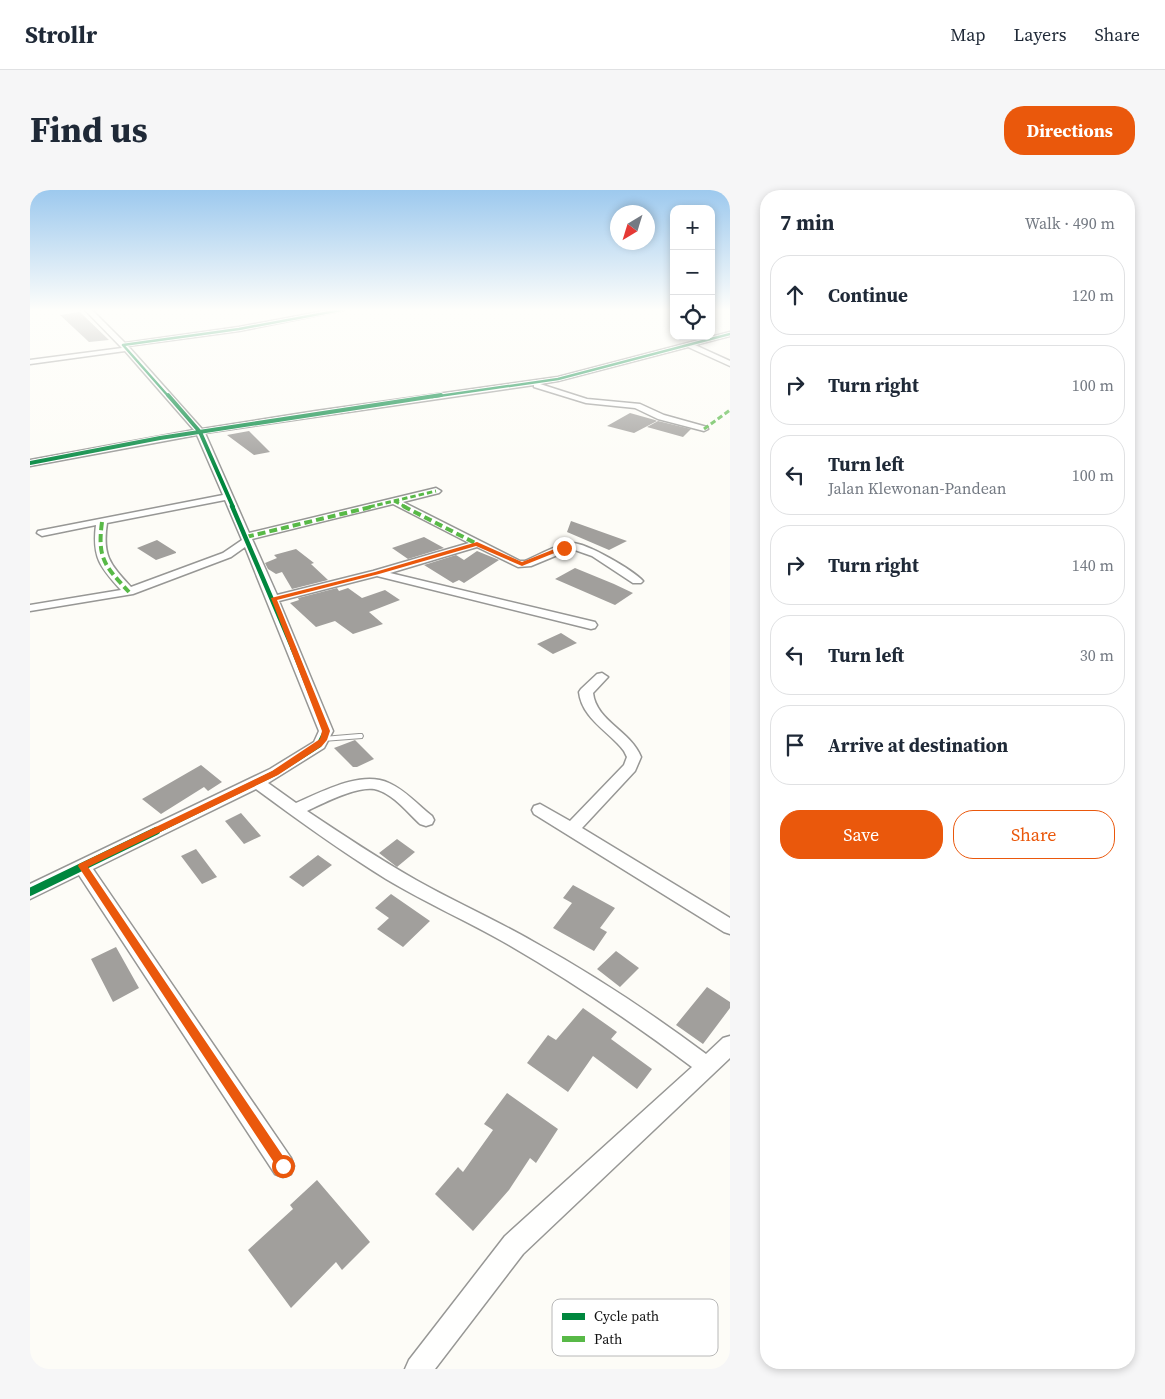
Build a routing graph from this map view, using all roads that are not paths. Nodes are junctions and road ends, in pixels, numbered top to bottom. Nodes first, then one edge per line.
1 (142, 365) edge
2 (616, 365) edge
3 (533, 383) junction
4 (704, 429) dead end
5 (200, 432) junction
6 (30, 462) edge
7 (436, 491) dead end
8 (228, 497) junction
9 (394, 501) junction
10 (102, 522) junction
11 (42, 534) dead end
12 (246, 539) junction
13 (477, 544) junction
14 (227, 555) junction
15 (256, 560) junction
16 (377, 573) junction
17 (636, 581) dead end
18 (129, 592) junction
19 (273, 599) junction
20 (30, 608) edge
21 (591, 625) dead end
22 (602, 677) dead end
23 (359, 736) dead end
24 (321, 742) junction
25 (257, 782) junction
26 (294, 810) junction
27 (540, 810) dead end
28 (426, 820) dead end
29 (572, 829) junction
30 (82, 866) junction
31 (30, 892) edge
32 (730, 927) edge
33 (730, 1045) edge
34 (708, 1067) junction
35 (283, 1166) dead end
36 (418, 1369) edge

1 - 5 street
2 - 3 street
3 - 4 street
3 - 5 street
5 - 6 street
5 - 8 street
7 - 9 street
8 - 10 street
8 - 12 street
9 - 12 street
9 - 13 street
10 - 11 street
10 - 18 street
12 - 14 street
12 - 15 street
13 - 16 street
13 - 17 street
14 - 15 street
14 - 18 street
15 - 19 street
16 - 19 street
16 - 21 street
18 - 20 street
19 - 24 street
22 - 29 street
23 - 24 lane
24 - 25 street
25 - 26 street
25 - 30 street
26 - 28 street
26 - 34 street
27 - 29 street
29 - 32 street
30 - 31 street
30 - 35 street
33 - 34 street
34 - 36 street

